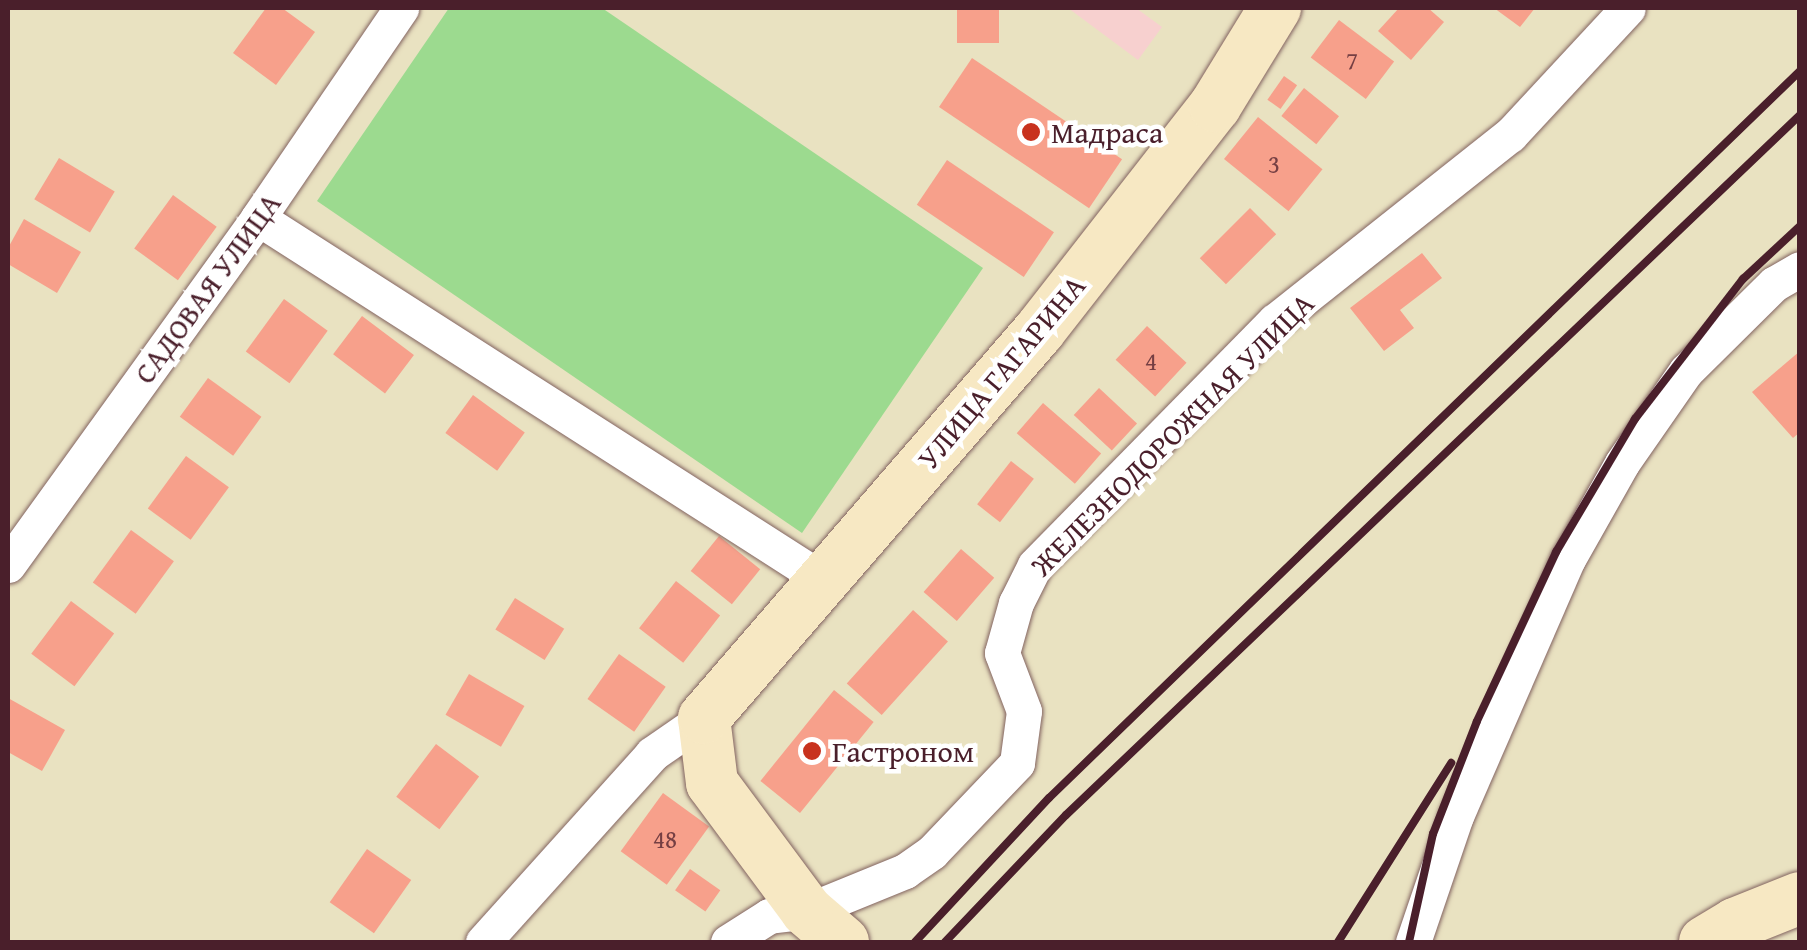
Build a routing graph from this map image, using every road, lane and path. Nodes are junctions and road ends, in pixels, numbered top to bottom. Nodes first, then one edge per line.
1 (401, 8) edge
2 (1628, 8) edge
3 (1260, 13) edge
4 (258, 218) junction
5 (1800, 268) edge
6 (8, 566) edge
7 (822, 580) junction
8 (704, 718) junction
9 (1800, 898) edge
10 (825, 927) edge
11 (482, 942) edge
12 (728, 942) edge
13 (1413, 942) edge
14 (1705, 942) edge

1 - 4 street, САДОВАЯ УЛИЦА
2 - 10 street, ЖЕЛЕЗНОДОРОЖНАЯ УЛИЦА
3 - 7 main road, УЛИЦА ГАГАРИНА
4 - 6 street, САДОВАЯ УЛИЦА
4 - 7 street
5 - 13 street
7 - 8 main road, УЛИЦА ГАГАРИНА
8 - 10 main road
8 - 11 street
9 - 14 main road
10 - 12 street, ЖЕЛЕЗНОДОРОЖНАЯ УЛИЦА

